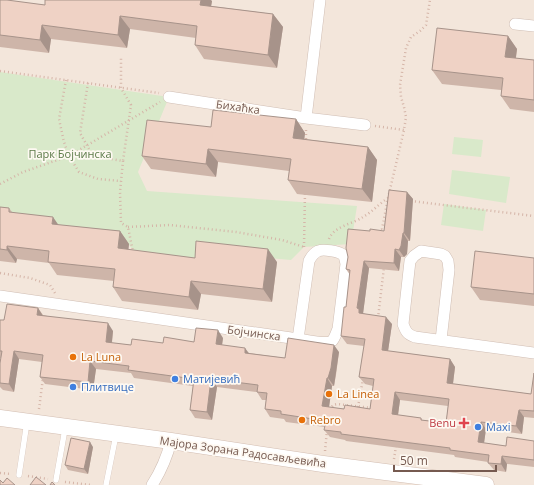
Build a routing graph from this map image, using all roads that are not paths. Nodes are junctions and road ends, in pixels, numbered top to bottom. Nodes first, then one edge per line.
1 (320, 0) edge
2 (515, 24) dead end
3 (534, 26) edge
4 (169, 97) road end
5 (306, 118) junction
6 (365, 125) road end
7 (0, 296) edge
8 (298, 339) junction
9 (441, 340) junction
10 (534, 353) edge
11 (0, 418) edge
12 (32, 422) junction
13 (66, 427) junction
14 (117, 433) junction
15 (171, 441) junction
16 (19, 475) dead end
17 (56, 480) dead end
18 (106, 485) edge
19 (152, 485) edge
20 (486, 485) edge

1 - 5 street
2 - 3 street
4 - 5 street, Бихаћка
5 - 6 street, Бихаћка
7 - 8 street, Бојчинска
8 - 8 street, Бојчинска
9 - 9 street
9 - 10 street
11 - 12 main road, Мајора Зорана Радосављевића
12 - 13 main road, Мајора Зорана Радосављевића
12 - 16 lane
13 - 14 main road, Мајора Зорана Радосављевића
13 - 17 lane
14 - 15 main road, Мајора Зорана Радосављевића
14 - 18 lane
15 - 19 street
15 - 20 main road, Мајора Зорана Радосављевића

